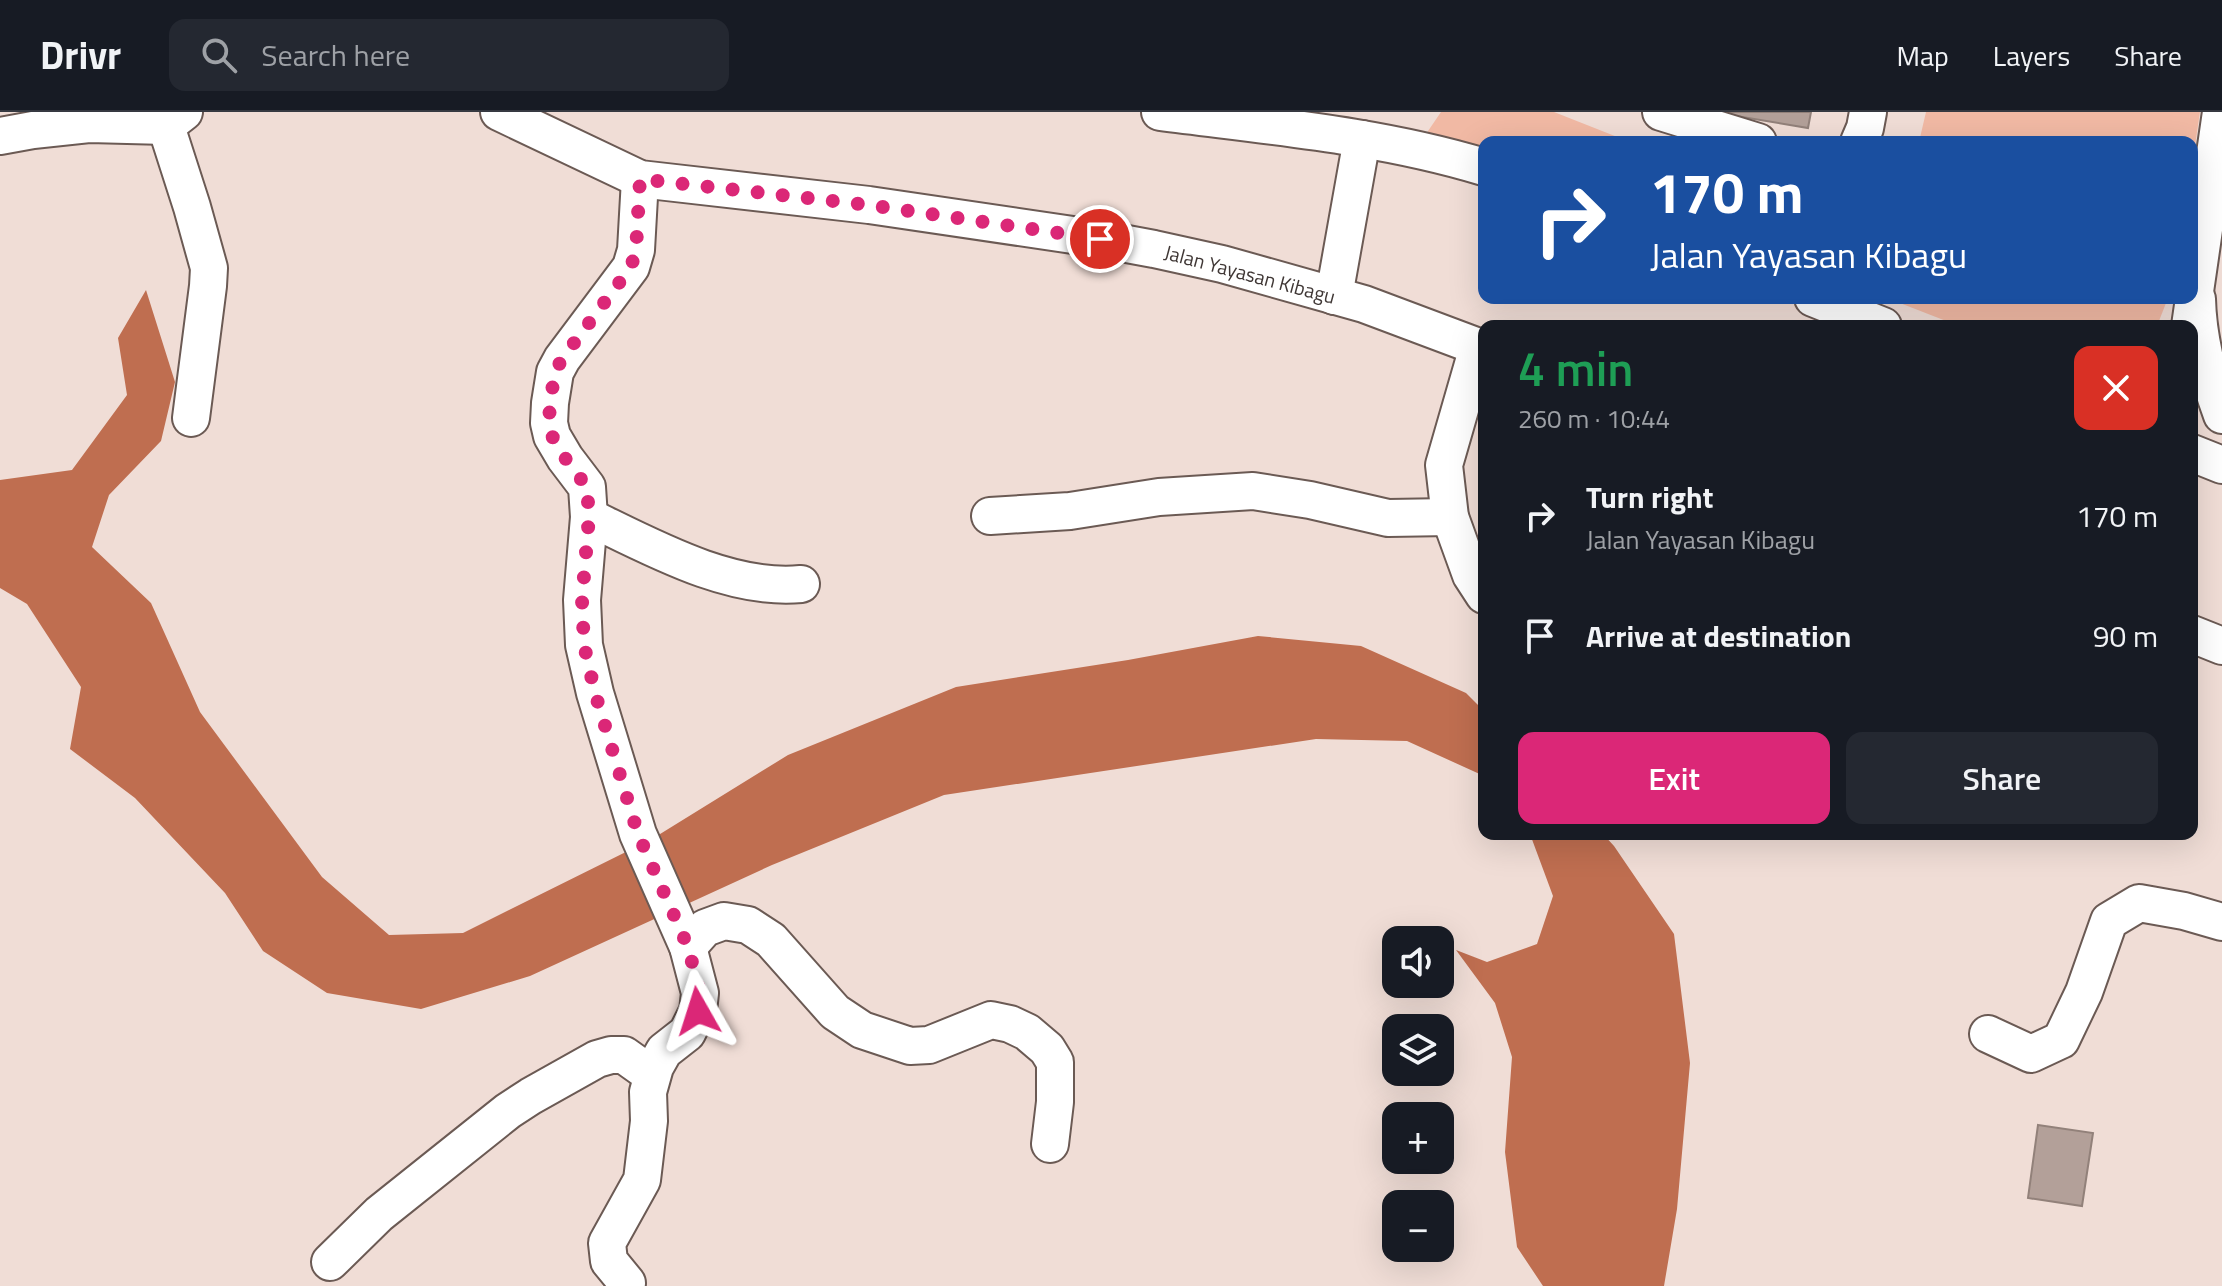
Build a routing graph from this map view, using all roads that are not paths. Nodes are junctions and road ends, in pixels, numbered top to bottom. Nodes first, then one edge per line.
1 (499, 112) edge
2 (1160, 112) edge
3 (1661, 112) edge
4 (1868, 112) edge
5 (175, 119) edge
6 (2220, 132) edge
7 (0, 136) edge
8 (1739, 136) edge
9 (1862, 136) edge
10 (1362, 139) junction
11 (1478, 165) edge
12 (640, 179) junction
13 (2198, 255) edge
14 (1334, 296) junction
15 (1828, 304) edge
16 (1868, 320) edge
17 (2198, 329) edge
18 (1478, 347) edge
19 (1478, 357) edge
20 (2222, 415) edge
21 (191, 418) dead end
22 (2198, 455) edge
23 (2222, 465) edge
24 (990, 516) dead end
25 (589, 517) junction
26 (1450, 517) junction
27 (801, 584) dead end
28 (1478, 586) edge
29 (2198, 636) edge
30 (2222, 646) edge
31 (2222, 922) edge
32 (681, 934) junction
33 (1988, 1034) dead end
34 (652, 1075) junction
35 (1050, 1144) dead end
36 (330, 1262) dead end
37 (627, 1283) dead end

1 - 12 street, Jalan Yayasan Kibagu
2 - 10 street
3 - 8 street
4 - 9 street
5 - 7 street
5 - 21 street
6 - 13 street
10 - 11 street
10 - 14 street
12 - 14 street, Jalan Yayasan Kibagu
12 - 25 street
14 - 18 street, Jalan Yayasan Kibagu
15 - 16 street
17 - 20 street
19 - 26 street
22 - 23 street
24 - 26 street
25 - 27 street
25 - 32 street
26 - 28 street
29 - 30 street
31 - 33 street
32 - 34 street
32 - 35 street
34 - 36 street
34 - 37 street

